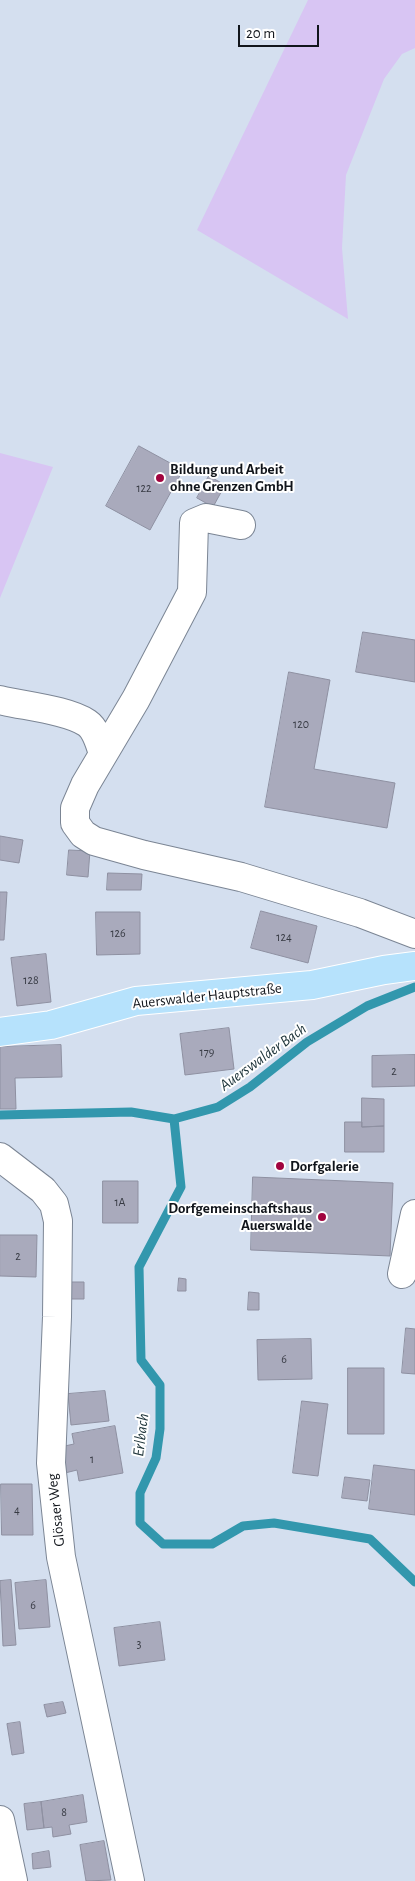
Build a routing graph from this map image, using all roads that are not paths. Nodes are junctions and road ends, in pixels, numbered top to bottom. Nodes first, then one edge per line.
1 (241, 524) dead end
2 (136, 698) junction
3 (0, 700) edge
4 (72, 716) junction
5 (103, 754) junction
6 (415, 934) edge
7 (415, 966) edge
8 (0, 1032) edge
9 (0, 1157) edge
10 (415, 1214) edge
11 (402, 1274) dead end
12 (0, 1820) edge
13 (13, 1881) edge
14 (130, 1881) edge

1 - 2 street
2 - 4 street
2 - 5 street
3 - 4 street
4 - 5 street
5 - 6 street
7 - 8 main road, Auerswalder Hauptstraße
9 - 14 street, Glösaer Weg
10 - 11 street
12 - 13 street

